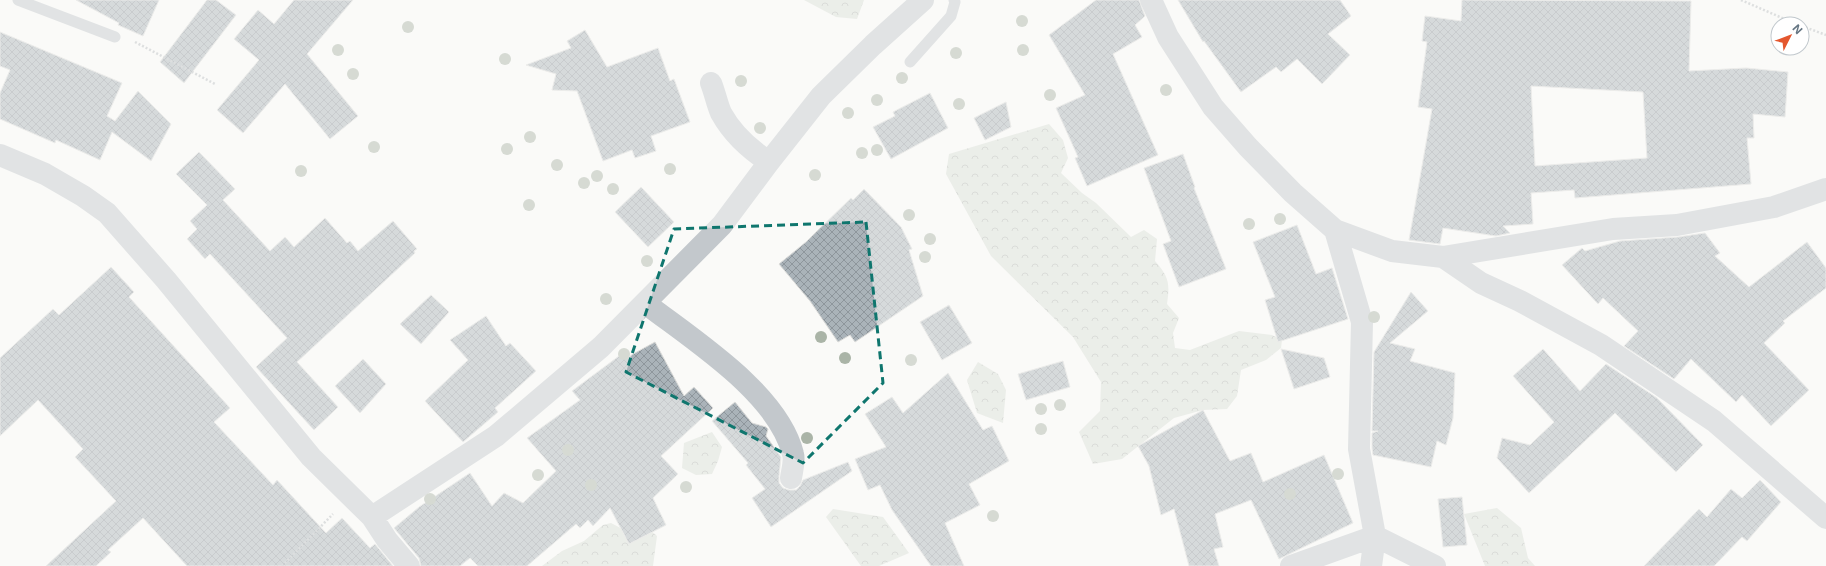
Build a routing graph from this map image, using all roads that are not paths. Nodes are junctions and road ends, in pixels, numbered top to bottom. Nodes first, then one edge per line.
1 (18, 0) edge
2 (923, 0) edge
3 (954, 0) edge
4 (1152, 0) edge
5 (115, 37) road end
6 (910, 62) dead end
7 (711, 83) dead end
8 (0, 155) edge
9 (769, 162) junction
10 (1826, 189) edge
11 (1335, 230) junction
12 (1443, 257) junction
13 (645, 303) junction
14 (791, 478) dead end
15 (372, 516) junction
16 (1826, 518) edge
17 (1375, 536) junction
18 (409, 566) edge
19 (1291, 566) edge
20 (1371, 566) edge
21 (1435, 566) edge

1 - 5 lane
2 - 9 street
3 - 6 lane
4 - 11 street
7 - 9 street
8 - 15 street
9 - 13 street
10 - 12 street
11 - 12 street
11 - 17 street
12 - 16 street
13 - 14 street
13 - 15 street
15 - 18 street
17 - 19 street
17 - 20 street
17 - 21 street

